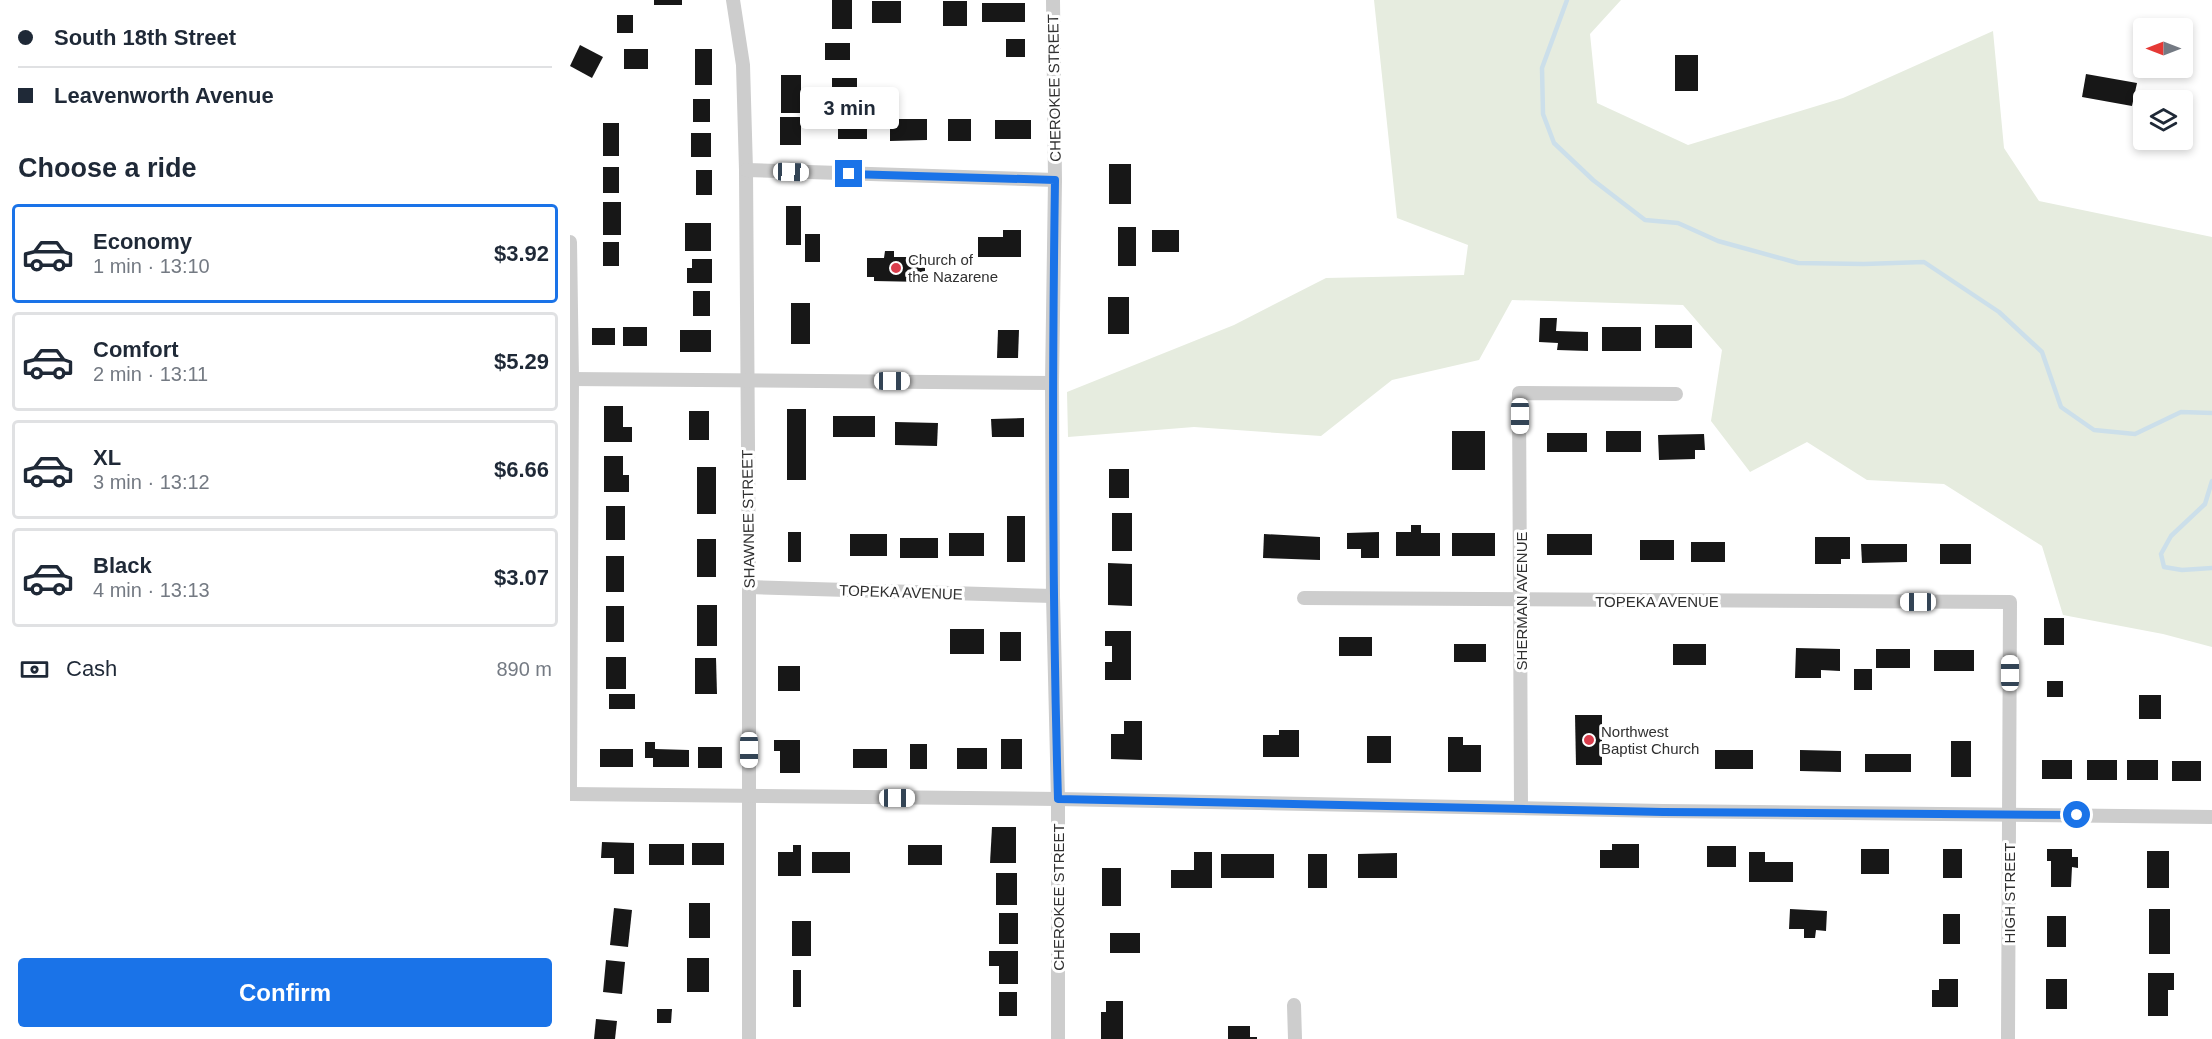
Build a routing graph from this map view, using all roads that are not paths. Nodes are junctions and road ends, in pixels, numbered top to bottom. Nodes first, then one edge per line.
1 (733, 0) edge
2 (1053, 0) edge
3 (746, 170) junction
4 (1055, 180) junction
5 (570, 242) edge
6 (571, 379) edge
7 (746, 379) junction
8 (1052, 383) junction
9 (1676, 394) dead end
10 (749, 588) junction
11 (1053, 596) junction
12 (1304, 598) dead end
13 (1522, 600) junction
14 (2010, 602) joint
15 (570, 788) edge
16 (570, 794) edge
17 (749, 797) junction
18 (1058, 799) junction
19 (1521, 808) junction
20 (2009, 814) junction
21 (2212, 817) edge
22 (1294, 1005) dead end
23 (749, 1039) edge
24 (1058, 1039) edge
25 (1295, 1039) edge
26 (2008, 1039) edge

1 - 3 street, SHAWNEE STREET
2 - 4 street, CHEROKEE STREET
3 - 4 street
3 - 7 street, SHAWNEE STREET
4 - 8 street, CHEROKEE STREET
5 - 6 street
6 - 7 street
6 - 15 street
7 - 8 street
7 - 10 street, SHAWNEE STREET
8 - 11 street, CHEROKEE STREET
9 - 13 street, SHERMAN AVENUE
10 - 11 street, TOPEKA AVENUE
10 - 17 street, SHAWNEE STREET
11 - 18 street, CHEROKEE STREET
12 - 13 street, TOPEKA AVENUE
13 - 14 street, TOPEKA AVENUE
13 - 19 street, SHERMAN AVENUE
14 - 20 street, HIGH STREET
16 - 17 street
17 - 18 street
17 - 23 street, SHAWNEE STREET
18 - 19 street
18 - 24 street, CHEROKEE STREET
19 - 20 street
20 - 21 street
20 - 26 street, HIGH STREET
22 - 25 street

